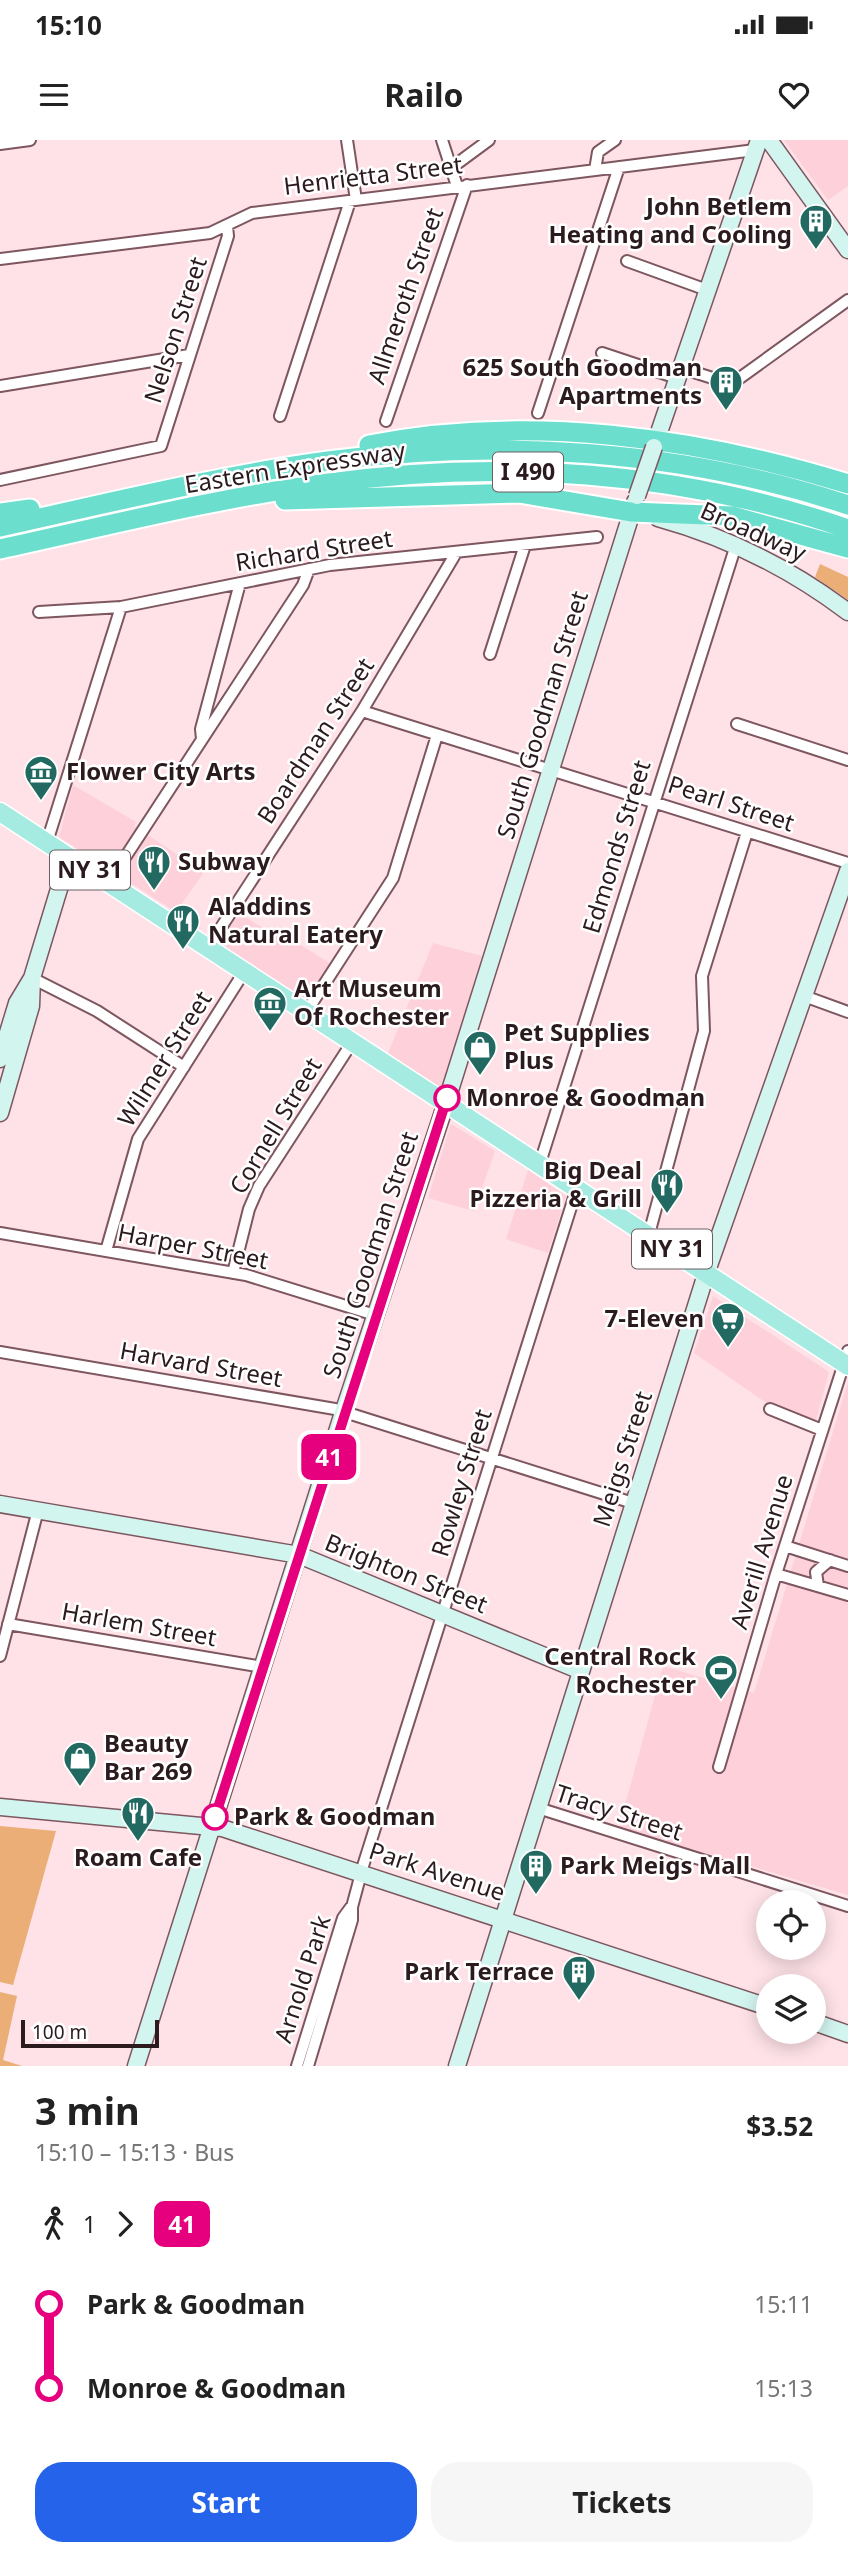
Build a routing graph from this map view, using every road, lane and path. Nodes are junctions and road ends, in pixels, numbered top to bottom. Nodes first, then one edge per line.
1 (30, 140) edge
2 (347, 140) edge
3 (442, 140) edge
4 (489, 140) edge
5 (615, 140) edge
6 (768, 140) edge
7 (0, 144) edge
8 (757, 145) edge
9 (619, 167) junction
10 (451, 168) junction
11 (595, 170) junction
12 (462, 186) junction
13 (353, 200) junction
14 (228, 226) junction
15 (848, 250) edge
16 (0, 259) edge
17 (627, 261) dead end
18 (707, 290) junction
19 (848, 300) edge
20 (602, 353) dead end
21 (189, 355) junction
22 (679, 373) junction
23 (0, 386) edge
24 (538, 413) dead end
25 (281, 416) dead end
26 (386, 421) dead end
27 (655, 444) junction
28 (245, 474) junction
29 (0, 480) edge
30 (848, 484) edge
31 (129, 499) junction
32 (634, 504) junction
33 (204, 505) junction
34 (848, 505) edge
35 (0, 513) edge
36 (138, 519) junction
37 (0, 527) edge
38 (848, 529) edge
39 (597, 537) dead end
40 (525, 545) junction
41 (736, 545) junction
42 (848, 548) edge
43 (0, 549) edge
44 (456, 553) junction
45 (0, 563) edge
46 (309, 569) junction
47 (240, 583) junction
48 (121, 607) junction
49 (39, 612) dead end
50 (848, 612) edge
51 (490, 654) dead end
52 (362, 711) junction
53 (737, 724) dead end
54 (437, 735) junction
55 (202, 739) junction
56 (848, 760) edge
57 (550, 770) junction
58 (653, 801) junction
59 (0, 812) edge
60 (747, 832) junction
61 (47, 842) junction
62 (69, 856) junction
63 (848, 863) edge
64 (848, 871) edge
65 (109, 882) junction
66 (207, 949) junction
67 (244, 972) junction
68 (32, 978) junction
69 (804, 996) junction
70 (848, 1012) edge
71 (305, 1014) junction
72 (351, 1044) junction
73 (0, 1059) edge
74 (184, 1067) junction
75 (446, 1103) junction
76 (0, 1112) edge
77 (540, 1163) junction
78 (577, 1188) junction
79 (0, 1233) edge
80 (649, 1234) junction
81 (106, 1251) junction
82 (707, 1271) junction
83 (233, 1272) junction
84 (375, 1315) junction
85 (0, 1352) edge
86 (847, 1360) edge
87 (770, 1409) dead end
88 (344, 1411) junction
89 (822, 1430) junction
90 (493, 1457) junction
91 (633, 1503) junction
92 (0, 1504) edge
93 (38, 1510) junction
94 (785, 1546) junction
95 (299, 1555) junction
96 (830, 1560) junction
97 (848, 1566) edge
98 (776, 1574) junction
99 (818, 1586) junction
100 (848, 1595) edge
101 (443, 1613) junction
102 (8, 1624) junction
103 (0, 1656) edge
104 (263, 1667) junction
105 (581, 1671) junction
106 (719, 1766) dead end
107 (0, 1807) edge
108 (538, 1808) junction
109 (212, 1826) junction
110 (362, 1872) junction
111 (848, 1906) edge
112 (352, 1907) junction
113 (505, 1919) junction
114 (756, 2003) edge
115 (826, 2026) edge
116 (848, 2034) edge
117 (136, 2066) edge
118 (297, 2066) edge
119 (308, 2066) edge
120 (457, 2066) edge

1 - 7 street
2 - 13 street
3 - 10 street
4 - 10 street
5 - 11 street
6 - 15 street
8 - 9 street, Henrietta Street
8 - 18 street, South Goodman Street
9 - 11 street, Henrietta Street
9 - 24 street
10 - 12 street
11 - 12 street, Henrietta Street
12 - 13 street, Henrietta Street
12 - 26 street, Allmeroth Street
13 - 14 street, Henrietta Street
13 - 25 street
14 - 16 street, Henrietta Street
14 - 21 street, Nelson Street
17 - 18 street
18 - 22 street, South Goodman Street
19 - 22 street
20 - 22 street
21 - 23 street
21 - 29 street, Nelson Street
22 - 27 street, South Goodman Street
27 - 28 highway
27 - 30 highway
27 - 32 street, South Goodman Street, bridge
28 - 31 highway, Eastern Expressway / I 490
28 - 34 highway, Eastern Expressway / I 490
31 - 35 highway
31 - 37 highway, Eastern Expressway / I 490
32 - 33 highway
32 - 41 street, Broadway
32 - 42 highway
32 - 57 street, South Goodman Street
33 - 36 highway, Eastern Expressway / I 490
33 - 38 highway, Eastern Expressway / I 490
36 - 43 highway, Eastern Expressway / I 490
36 - 45 highway
39 - 40 street, Richard Street
40 - 44 street, Richard Street
40 - 51 street
41 - 50 street, Broadway
41 - 58 street, Edmonds Street
44 - 46 street, Richard Street
44 - 52 street, Boardman Street
46 - 47 street, Richard Street
46 - 55 street
47 - 48 street, Richard Street
47 - 55 street
48 - 49 street, Richard Street
48 - 61 street
52 - 54 street, Pearl Street
52 - 66 street, Boardman Street
53 - 56 street
54 - 57 street, Pearl Street
54 - 71 street
55 - 65 street
57 - 58 street, Pearl Street
57 - 75 street, South Goodman Street
58 - 60 street, Pearl Street
58 - 77 street, Edmonds Street
59 - 61 main road, NY 31
60 - 63 street, Pearl Street
60 - 80 street
61 - 62 main road, NY 31
62 - 65 main road, NY 31
62 - 68 street
64 - 69 street, Meigs Street
65 - 66 main road, NY 31
66 - 67 main road, NY 31
67 - 71 main road, NY 31
67 - 74 street, Wilmer Street
68 - 73 street
68 - 74 street
68 - 76 street
69 - 70 street
69 - 82 street, Meigs Street
71 - 72 main road, NY 31
72 - 75 main road, NY 31
72 - 83 street, Cornell Street
74 - 81 street, Wilmer Street
75 - 77 main road, NY 31
75 - 84 street, South Goodman Street
77 - 78 main road, NY 31
78 - 80 main road, NY 31
78 - 90 street, Rowley Street
79 - 81 street, Harper Street
80 - 82 main road, NY 31
81 - 83 street, Harper Street
82 - 86 main road, NY 31
82 - 91 street, Meigs Street
83 - 84 street, Harper Street
84 - 88 street, South Goodman Street
85 - 88 street, Harvard Street
86 - 89 street, Averill Avenue
87 - 89 street
88 - 90 street, Harvard Street
88 - 95 street, South Goodman Street
89 - 94 street, Averill Avenue
90 - 91 street, Harvard Street
90 - 101 street, Rowley Street
91 - 105 street, Meigs Street
92 - 93 street, Brighton Street
93 - 95 street, Brighton Street
93 - 102 street
94 - 96 street
94 - 98 street, Averill Avenue
95 - 101 street, Brighton Street
95 - 104 street, South Goodman Street
96 - 97 street
96 - 99 street
98 - 99 street
98 - 106 street, Averill Avenue
99 - 100 street
101 - 105 street, Brighton Street
101 - 110 street, Rowley Street
102 - 103 street
102 - 104 street, Harlem Street
104 - 109 street, South Goodman Street
105 - 108 street, Meigs Street
107 - 109 street, Park Avenue
108 - 111 street, Tracy Street
108 - 113 street, Meigs Street
109 - 110 street, Park Avenue
109 - 117 street, South Goodman Street
110 - 112 street, Arnold Park
110 - 113 street, Park Avenue
112 - 118 street, Arnold Park
112 - 119 street, Arnold Park
113 - 114 street, Park Avenue
113 - 120 street, Meigs Street
115 - 116 street

